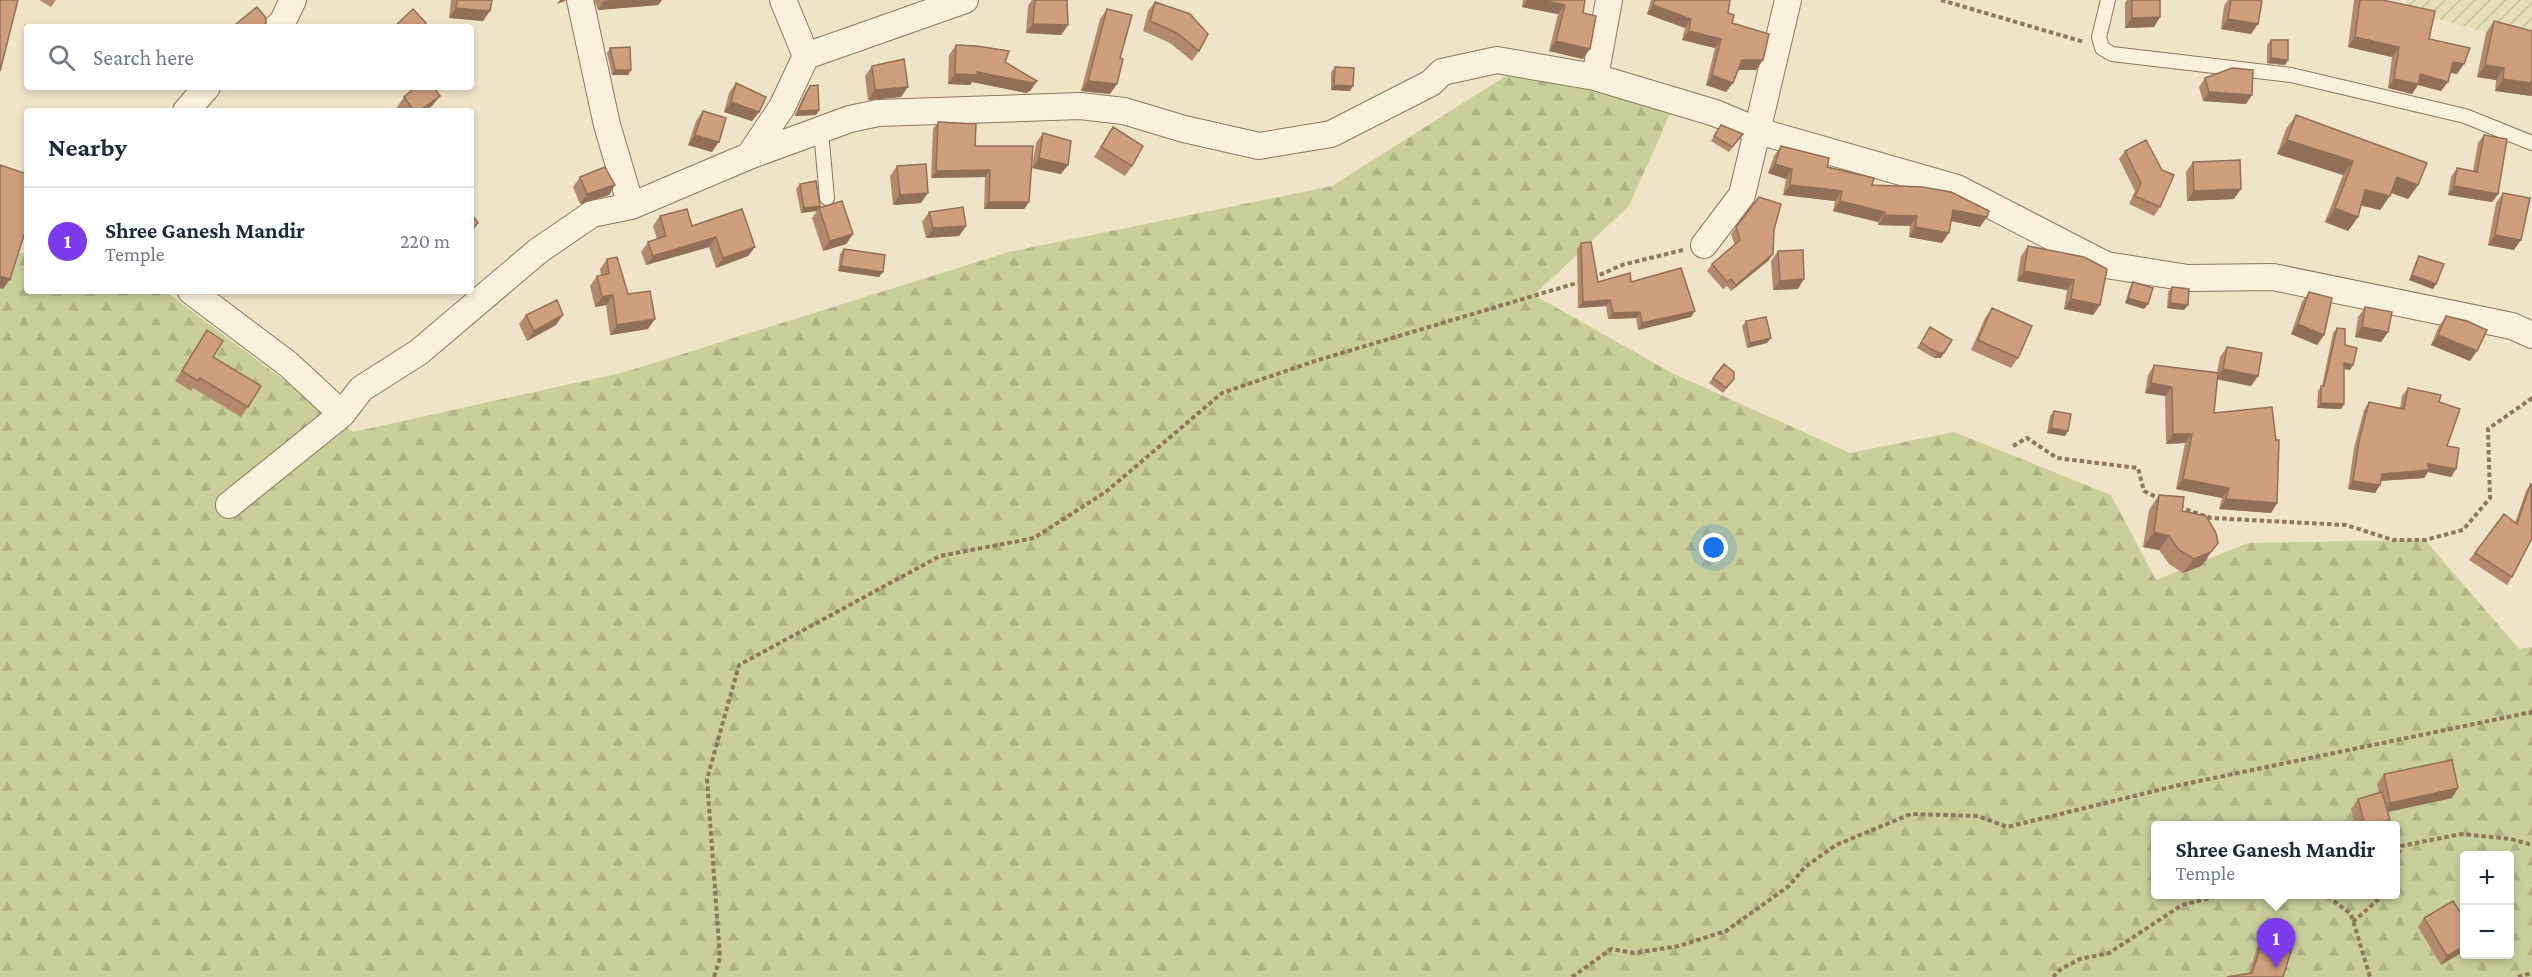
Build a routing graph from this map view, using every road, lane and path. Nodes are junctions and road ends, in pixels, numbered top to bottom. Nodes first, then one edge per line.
1 (293, 0) edge
2 (580, 0) edge
3 (783, 0) edge
4 (965, 0) edge
5 (1609, 0) edge
6 (1788, 0) edge
7 (1941, 0) edge
8 (2108, 0) edge
9 (281, 24) edge
10 (2102, 48) junction
11 (806, 56) junction
12 (1595, 77) junction
13 (204, 90) edge
14 (189, 108) edge
15 (821, 130) junction
16 (1758, 131) junction
17 (2532, 143) edge
18 (749, 156) junction
19 (827, 198) dead end
20 (631, 206) junction
21 (1704, 245) joint
22 (195, 294) edge
23 (2532, 335) edge
24 (2532, 398) edge
25 (342, 414) junction
26 (2013, 446) dead end
27 (2165, 502) edge
28 (229, 505) dead end
29 (2174, 505) edge
30 (2532, 712) edge
31 (2532, 844) edge
32 (2400, 849) edge
33 (2207, 899) edge
34 (2331, 899) edge
35 (2378, 899) edge
36 (2353, 922) junction
37 (2532, 973) edge
38 (714, 977) edge
39 (1572, 977) edge
40 (2053, 977) edge
41 (2370, 977) edge
42 (2518, 977) edge

1 - 9 street
2 - 20 street
3 - 11 street
4 - 11 street
5 - 12 street
6 - 16 street
7 - 10 path
8 - 10 lane
10 - 17 lane
11 - 18 street
12 - 15 street
12 - 16 street
13 - 14 street
15 - 18 street
15 - 19 lane
16 - 21 street
16 - 23 street
18 - 20 street
20 - 25 street
21 - 38 path
22 - 25 street
24 - 29 path
25 - 28 street
26 - 27 path
30 - 39 path
31 - 32 path
33 - 40 path
34 - 36 path
35 - 36 path
36 - 41 path
37 - 42 path

